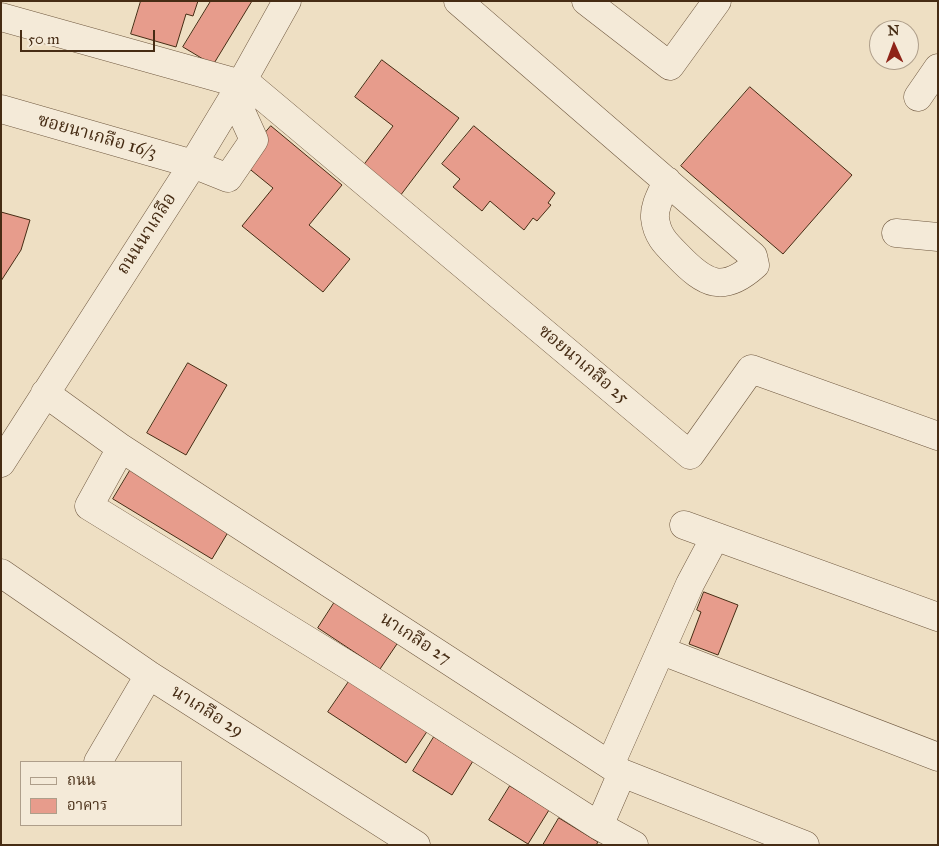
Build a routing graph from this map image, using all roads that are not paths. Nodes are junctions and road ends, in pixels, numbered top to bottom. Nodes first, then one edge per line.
1 (288, 1) edge
2 (458, 1) edge
3 (586, 1) edge
4 (717, 1) edge
5 (1, 17) edge
6 (938, 68) edge
7 (240, 87) junction
8 (918, 97) dead end
9 (1, 109) edge
10 (193, 164) junction
11 (667, 181) dead end
12 (896, 233) dead end
13 (938, 237) edge
14 (45, 393) junction
15 (938, 436) edge
16 (121, 448) junction
17 (1, 463) edge
18 (684, 525) dead end
19 (715, 537) junction
20 (1, 573) edge
21 (938, 617) edge
22 (662, 651) junction
23 (149, 675) junction
24 (938, 756) edge
25 (99, 761) edge
26 (616, 769) junction
27 (599, 826) junction
28 (416, 845) edge
29 (634, 845) edge
30 (805, 845) edge

1 - 7 street, ถนนนาเกลือ
2 - 11 street
3 - 4 street
5 - 7 street
6 - 8 street
7 - 10 street, ถนนนาเกลือ
7 - 10 street, ซอยนาเกลือ 16/3
7 - 15 street, ซอยนาเกลือ 25
9 - 10 street, ซอยนาเกลือ 16/3
10 - 14 street, ถนนนาเกลือ
12 - 13 street
14 - 16 street, นาเกลือ 27
14 - 17 street, ถนนนาเกลือ
16 - 26 street, นาเกลือ 27
16 - 27 street
18 - 19 street
19 - 21 street
19 - 22 street
20 - 23 street, นาเกลือ 29
22 - 24 street
22 - 26 street
23 - 25 street
23 - 28 street, นาเกลือ 29
26 - 27 street
26 - 30 street, นาเกลือ 27
27 - 29 street

